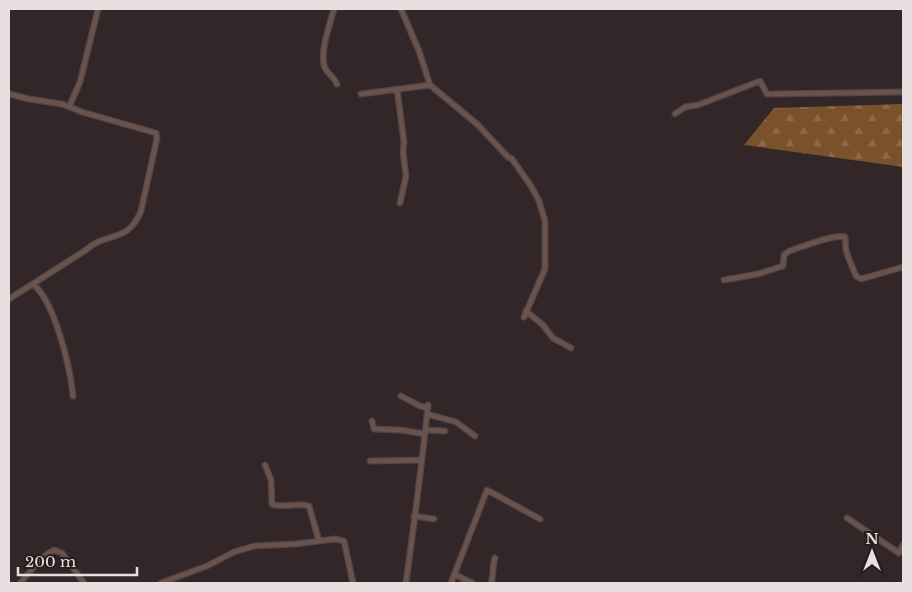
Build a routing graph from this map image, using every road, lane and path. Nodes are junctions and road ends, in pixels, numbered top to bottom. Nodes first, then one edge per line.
1 (98, 9) edge
2 (334, 9) edge
3 (401, 9) edge
4 (337, 84) dead end
5 (430, 85) junction
6 (397, 89) junction
7 (903, 92) edge
8 (9, 94) edge
9 (361, 94) dead end
10 (69, 107) junction
11 (675, 114) dead end
12 (400, 203) dead end
13 (903, 267) edge
14 (724, 280) dead end
15 (33, 284) junction
16 (9, 299) edge
17 (526, 311) junction
18 (524, 317) dead end
19 (571, 348) dead end
20 (72, 396) dead end
21 (401, 396) dead end
22 (427, 414) junction
23 (372, 421) dead end
24 (445, 431) dead end
25 (425, 432) junction
26 (476, 436) dead end
27 (370, 460) dead end
28 (422, 460) junction
29 (265, 466) dead end
30 (414, 516) junction
31 (847, 518) dead end
32 (434, 519) dead end
33 (540, 519) dead end
34 (319, 541) junction
35 (903, 545) edge
36 (495, 558) dead end
37 (454, 574) junction
38 (20, 583) edge
39 (84, 583) edge
40 (161, 583) edge
41 (353, 583) edge
42 (406, 583) edge
43 (451, 583) edge
44 (472, 583) edge
45 (491, 583) edge

1 - 10 street
2 - 4 street
3 - 5 street
5 - 6 street
5 - 17 street
6 - 9 street
6 - 12 street
7 - 11 street
8 - 10 street
10 - 15 street
13 - 14 street
15 - 16 street
15 - 20 street
17 - 18 street
17 - 19 street
21 - 22 street
22 - 25 street
22 - 26 street
23 - 25 street
24 - 25 street
25 - 28 street
27 - 28 street
28 - 30 street
29 - 34 street
30 - 32 street
30 - 42 street
31 - 35 street
33 - 37 street
34 - 40 street
34 - 41 street
36 - 45 street
37 - 43 street
37 - 44 street
38 - 39 street

